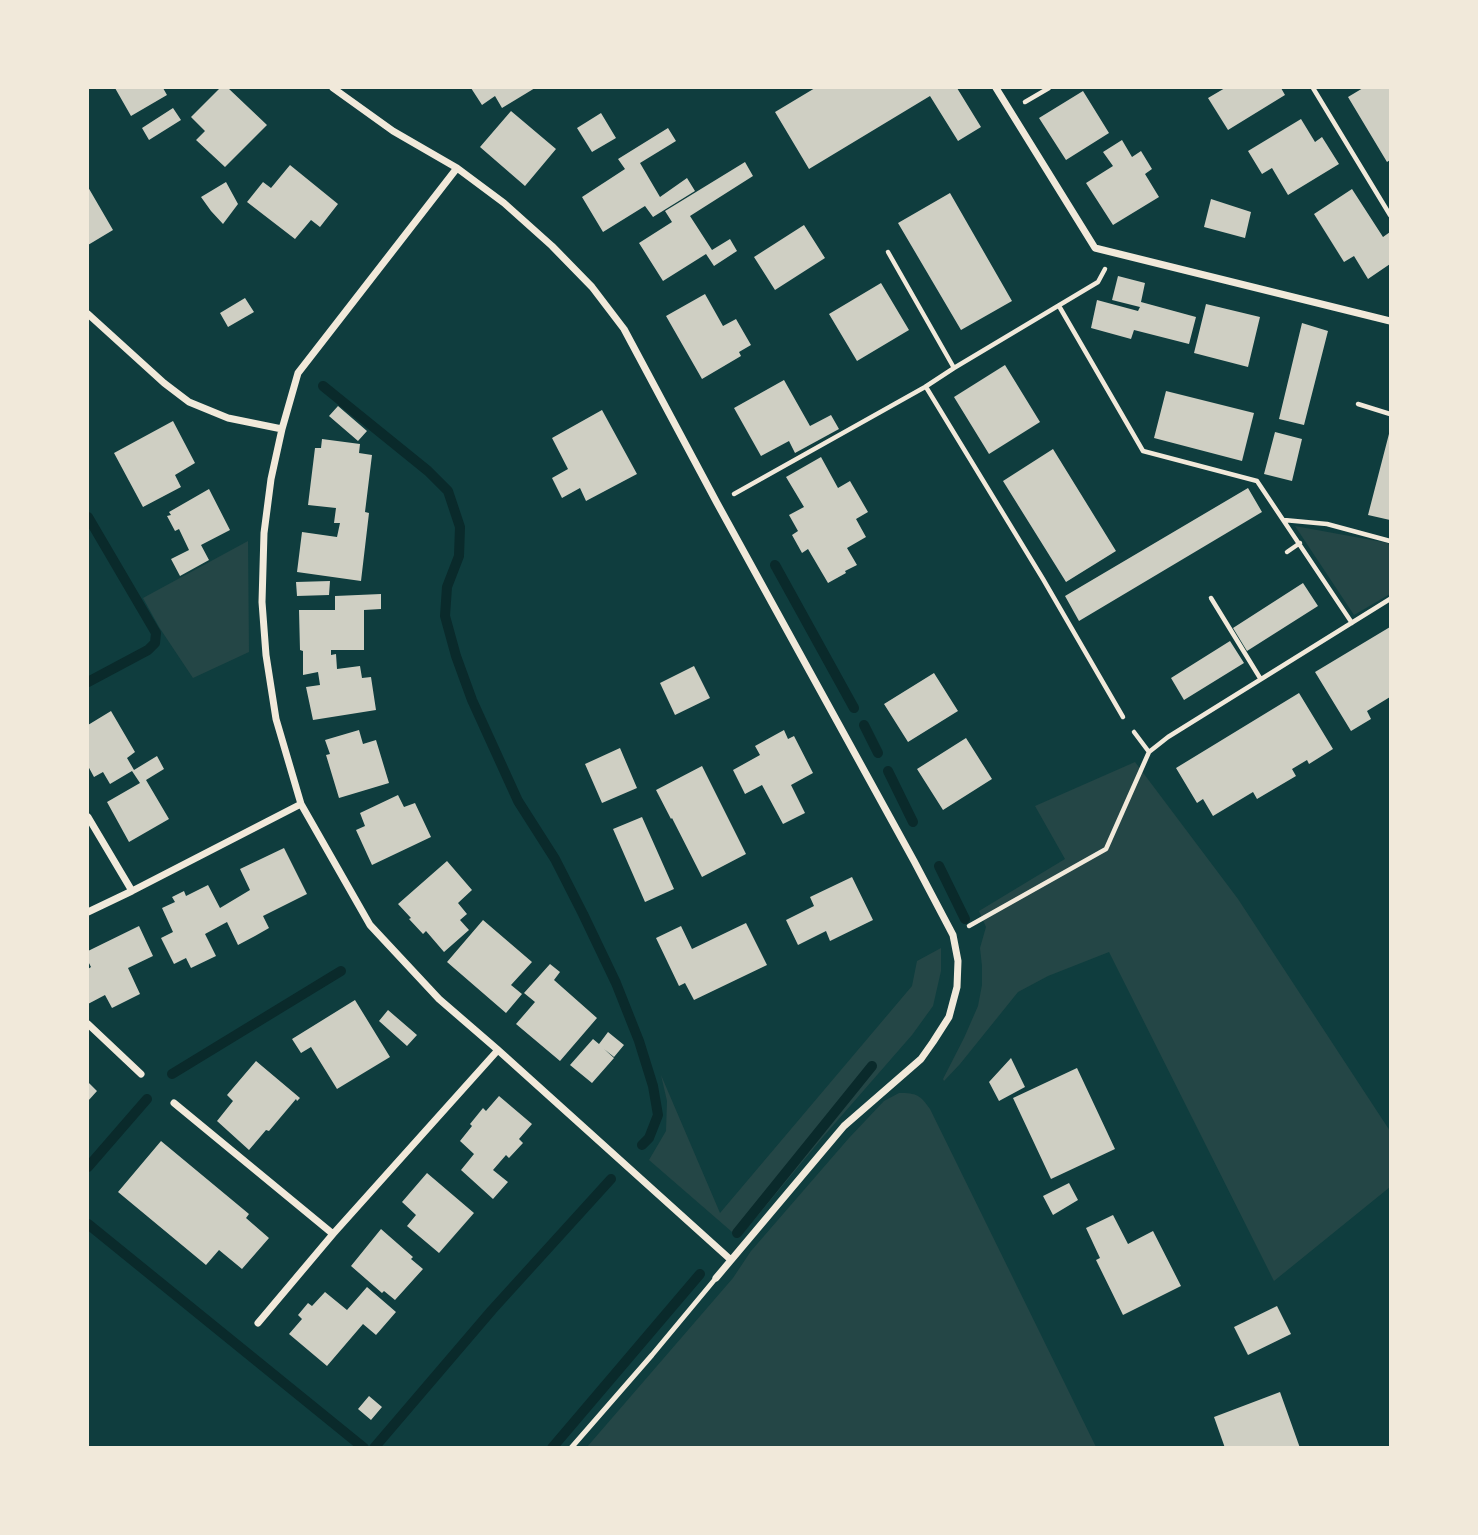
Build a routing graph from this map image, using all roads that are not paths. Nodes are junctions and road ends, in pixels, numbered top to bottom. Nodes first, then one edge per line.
1 (333, 88) edge
2 (996, 88) edge
3 (457, 168) junction
4 (88, 314) edge
5 (1391, 321) edge
6 (282, 429) junction
7 (301, 804) junction
8 (88, 817) edge
9 (132, 891) junction
10 (88, 912) edge
11 (88, 1024) edge
12 (498, 1050) junction
13 (141, 1074) dead end
14 (174, 1103) dead end
15 (333, 1234) junction
16 (731, 1259) junction
17 (716, 1278) joint
18 (258, 1323) dead end
19 (571, 1447) edge

1 - 3 street
2 - 5 street
3 - 6 street
3 - 16 street
4 - 6 street
6 - 7 street
7 - 9 street
7 - 12 street
8 - 9 street
9 - 10 street
11 - 13 street
12 - 15 street
12 - 16 street
14 - 15 street
15 - 18 street
16 - 17 street
17 - 19 lane

